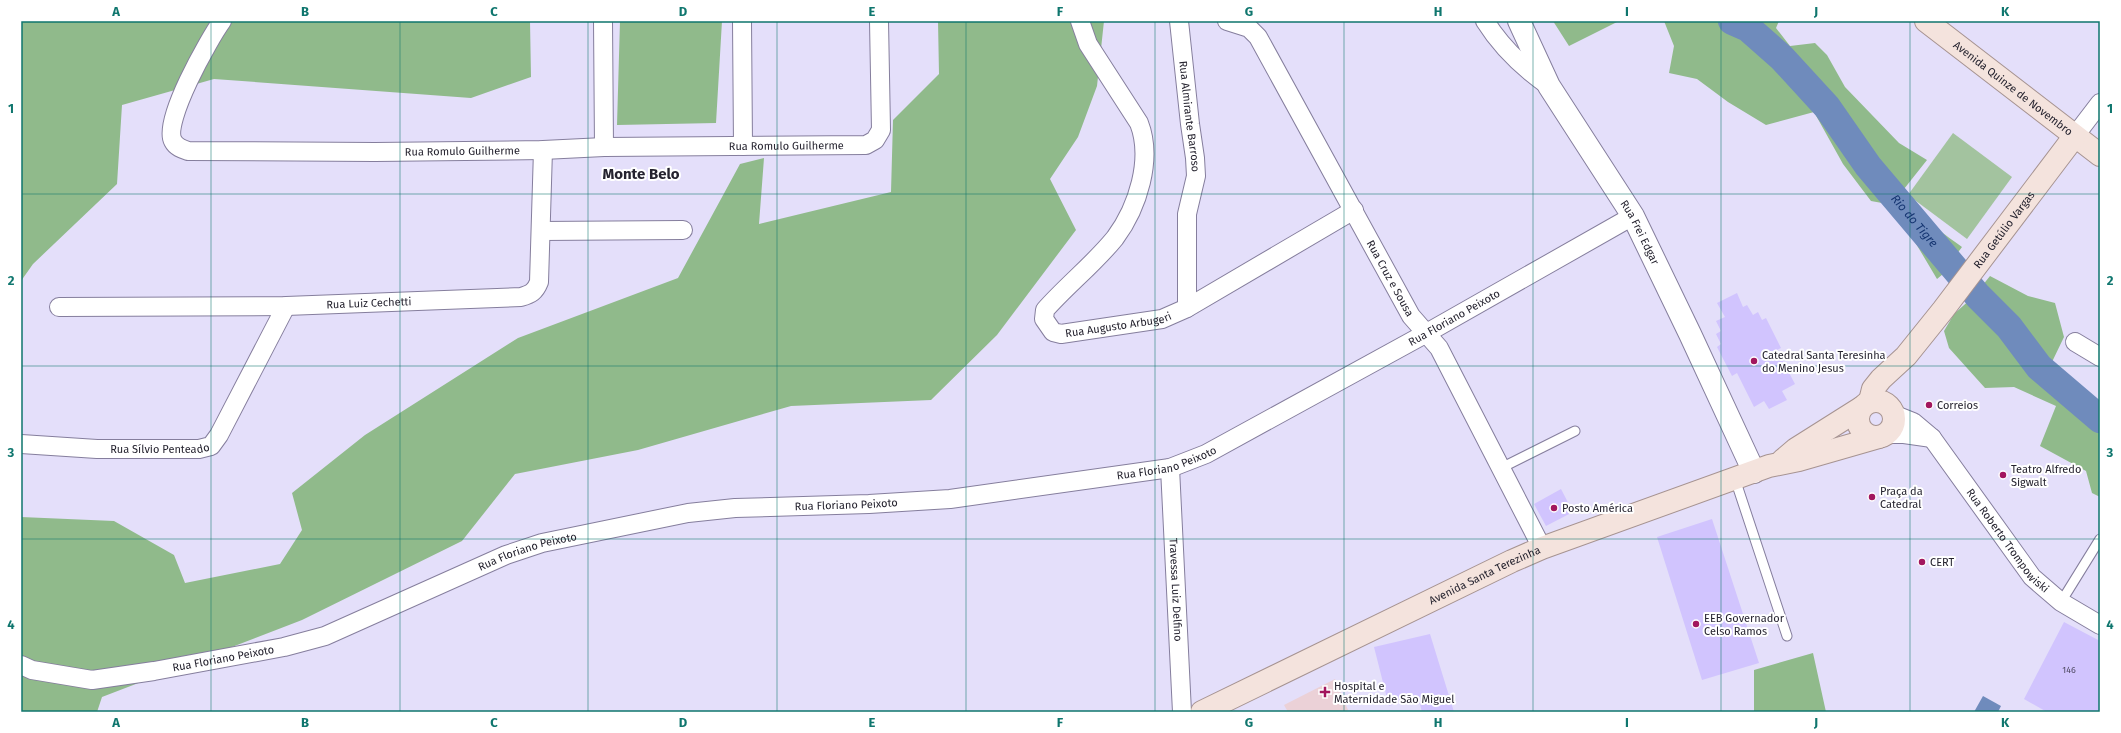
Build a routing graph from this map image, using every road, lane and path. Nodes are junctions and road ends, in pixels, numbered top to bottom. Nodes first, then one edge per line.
1 (222, 21) edge
2 (603, 21) edge
3 (742, 21) edge
4 (879, 21) edge
5 (1080, 21) edge
6 (1179, 21) edge
7 (1227, 21) edge
8 (1485, 21) edge
9 (1519, 21) edge
10 (1926, 21) edge
11 (1549, 86) junction
12 (2100, 103) edge
13 (2074, 137) junction
14 (743, 146) junction
15 (604, 147) junction
16 (543, 150) junction
17 (2100, 155) edge
18 (1354, 210) junction
19 (1633, 216) junction
20 (682, 230) dead end
21 (541, 231) junction
22 (286, 306) junction
23 (59, 307) dead end
24 (1187, 308) junction
25 (1425, 334) junction
26 (2075, 342) dead end
27 (1906, 356) junction
28 (2100, 357) edge
29 (1865, 405) junction
30 (1892, 411) junction
31 (1575, 431) dead end
32 (1882, 436) junction
33 (1932, 438) junction
34 (21, 444) edge
35 (1779, 464) junction
36 (1170, 468) junction
37 (1501, 468) junction
38 (1744, 475) junction
39 (2100, 538) edge
40 (1542, 548) junction
41 (2061, 602) junction
42 (2099, 622) edge
43 (1788, 636) dead end
44 (21, 665) edge
45 (1182, 712) edge
46 (1202, 712) edge

1 - 16 street, Rua Romulo Guilherme
2 - 15 street
3 - 14 street
4 - 14 street, Rua Romulo Guilherme
5 - 24 street, Rua Augusto Arbugeri
6 - 24 street, Rua Almirante Barroso
7 - 18 street, Rua Cruz e Sousa
8 - 11 street, Rua Frei Edgar
9 - 11 street
10 - 13 main road, Avenida Quinze de Novembro
11 - 19 street, Rua Frei Edgar
12 - 13 street, Rua Getúlio Vargas
13 - 17 main road, Avenida Quinze de Novembro
13 - 27 main road, Rua Getúlio Vargas
14 - 15 street, Rua Romulo Guilherme
15 - 16 street, Rua Romulo Guilherme
16 - 21 street, Rua Luiz Cechetti
18 - 24 street, Rua Augusto Arbugeri
18 - 25 street, Rua Cruz e Sousa
19 - 25 street, Rua Floriano Peixoto
19 - 38 street, Rua Frei Edgar
20 - 21 street
21 - 22 street, Rua Luiz Cechetti
22 - 23 street, Rua Luiz Cechetti
22 - 34 street, Rua Sílvio Penteado
25 - 36 street, Rua Floriano Peixoto
25 - 37 street, Rua Cruz e Sousa
26 - 28 street
27 - 29 main road, Rua Getúlio Vargas
27 - 30 main road, Rua Getúlio Vargas
29 - 30 main road
29 - 32 main road
29 - 35 main road, Avenida Santa Terezinha
30 - 32 main road
30 - 33 street, Rua Roberto Trompowiski
31 - 37 lane
32 - 33 street
32 - 35 main road, Avenida Santa Terezinha
33 - 41 street, Rua Roberto Trompowiski
35 - 38 main road, Avenida Santa Terezinha
36 - 44 street, Rua Floriano Peixoto
36 - 45 street, Travessa Luiz Delfino
37 - 40 street, Rua Cruz e Sousa
38 - 40 main road, Avenida Santa Terezinha
38 - 43 lane
39 - 41 lane
40 - 46 main road, Avenida Santa Terezinha
41 - 42 street, Rua Roberto Trompowiski

